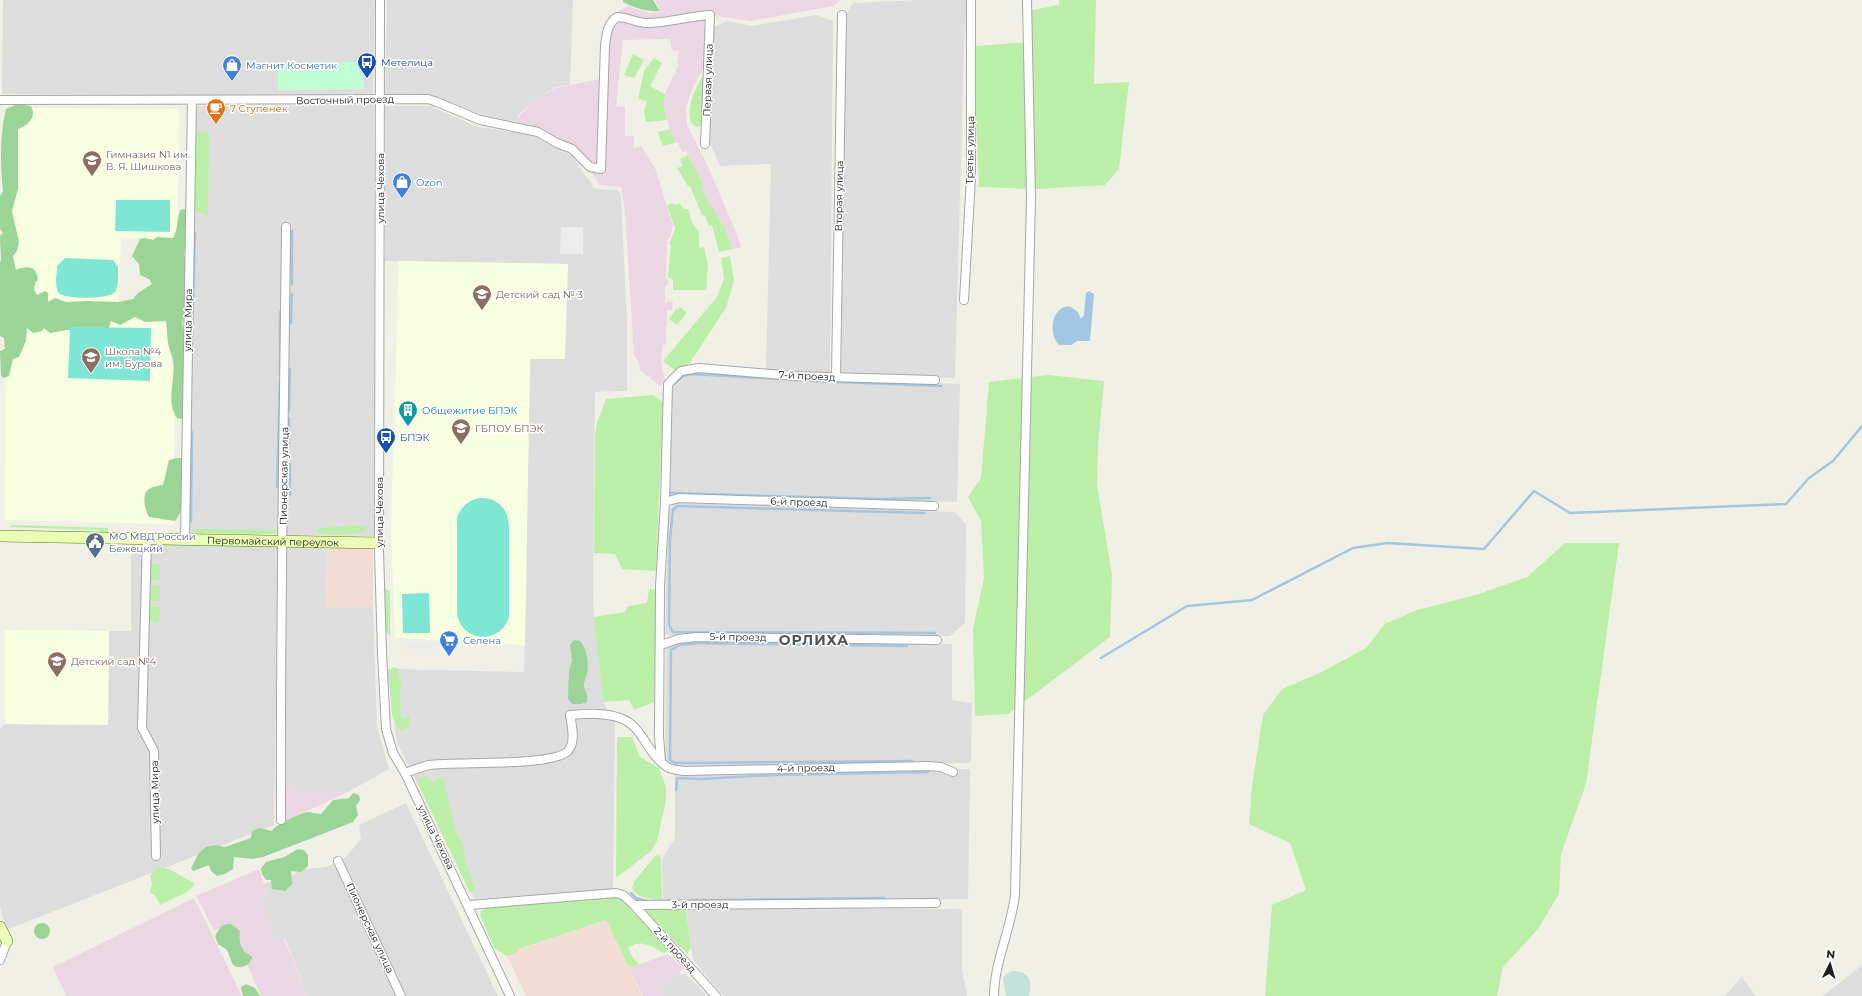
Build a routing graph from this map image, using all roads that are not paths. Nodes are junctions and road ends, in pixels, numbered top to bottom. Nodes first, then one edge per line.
1 (380, 0) edge
2 (971, 0) edge
3 (1027, 0) edge
4 (842, 15) dead end
5 (380, 99) junction
6 (0, 100) edge
7 (192, 100) junction
8 (705, 144) dead end
9 (601, 169) joint
10 (286, 228) dead end
11 (964, 300) dead end
12 (836, 377) junction
13 (935, 380) dead end
14 (665, 502) junction
15 (934, 506) dead end
16 (0, 536) edge
17 (147, 538) junction
18 (185, 539) junction
19 (282, 541) junction
20 (379, 543) junction
21 (937, 640) dead end
22 (661, 645) junction
23 (661, 762) junction
24 (952, 772) dead end
25 (405, 773) junction
26 (281, 820) dead end
27 (156, 856) dead end
28 (338, 861) dead end
29 (936, 903) dead end
30 (469, 905) junction
31 (634, 905) junction
32 (0, 927) edge
33 (7, 941) joint
34 (0, 960) edge
35 (400, 996) edge
36 (510, 996) edge
37 (716, 996) edge
38 (994, 996) edge

1 - 5 street, улица Чехова
2 - 11 street, Третья улица
3 - 38 street
4 - 12 street, Вторая улица
5 - 7 street, Восточный проезд
5 - 9 street, Восточный проезд
5 - 20 street, улица Чехова
6 - 7 street, Восточный проезд
7 - 18 street, улица Мира
8 - 9 street, Первая улица
10 - 19 street, Пионерская улица
12 - 13 street, 7-й проезд
12 - 14 street, 7-й проезд
14 - 15 street, 6-й проезд
14 - 22 street
16 - 17 street, Первомайский переулок
17 - 18 street, Первомайский переулок
17 - 27 street, улица Мира
18 - 19 street, Первомайский переулок
19 - 20 street, Первомайский переулок
19 - 26 street, Пионерская улица
20 - 25 street, улица Чехова
21 - 22 street, 5-й проезд
22 - 23 street
23 - 24 street, 4-й проезд
23 - 25 street
25 - 30 street, улица Чехова
28 - 35 street, Пионерская улица
29 - 31 street, 3-й проезд
30 - 31 street
30 - 36 street, улица Чехова
31 - 37 street, 2-й проезд
32 - 33 street
33 - 34 street

